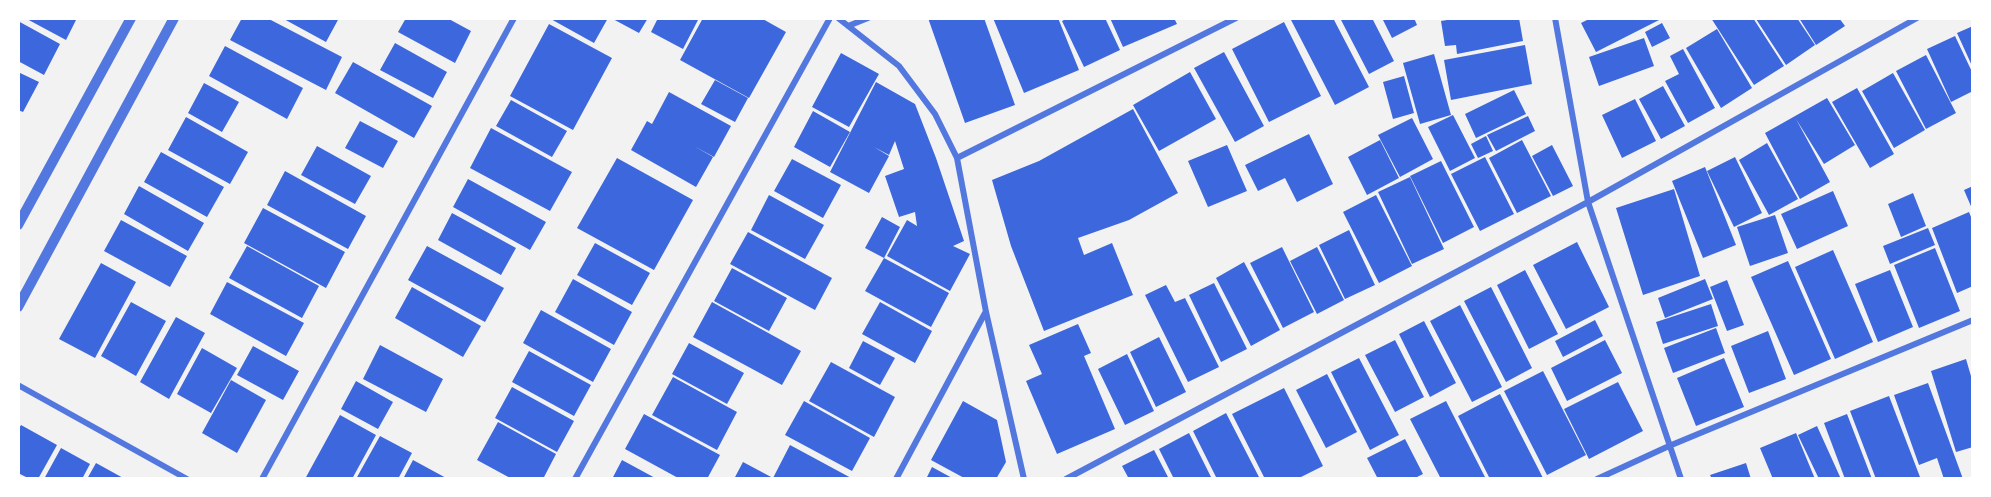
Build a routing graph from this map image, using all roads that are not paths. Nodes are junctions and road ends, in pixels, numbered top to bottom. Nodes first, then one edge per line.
1 (131, 18) edge
2 (174, 18) edge
3 (514, 18) edge
4 (830, 18) edge
5 (838, 18) edge
6 (868, 18) edge
7 (1236, 18) edge
8 (1555, 18) edge
9 (1917, 18) edge
10 (848, 26) junction
11 (957, 158) junction
12 (1588, 202) junction
13 (18, 225) edge
14 (18, 307) edge
15 (986, 312) junction
16 (1973, 320) edge
17 (18, 385) edge
18 (1669, 446) junction
19 (187, 479) edge
20 (262, 479) edge
21 (575, 479) edge
22 (896, 479) edge
23 (1024, 479) edge
24 (1066, 479) edge
25 (1597, 479) edge
26 (1681, 479) edge

1 - 13 street
2 - 14 street
3 - 20 street
4 - 21 street
5 - 10 street
6 - 10 street
7 - 11 street
8 - 12 street
9 - 12 street
10 - 11 street
11 - 15 street
12 - 18 street
12 - 24 street
15 - 22 street
15 - 23 street
16 - 18 street
17 - 19 street
18 - 25 street
18 - 26 street

